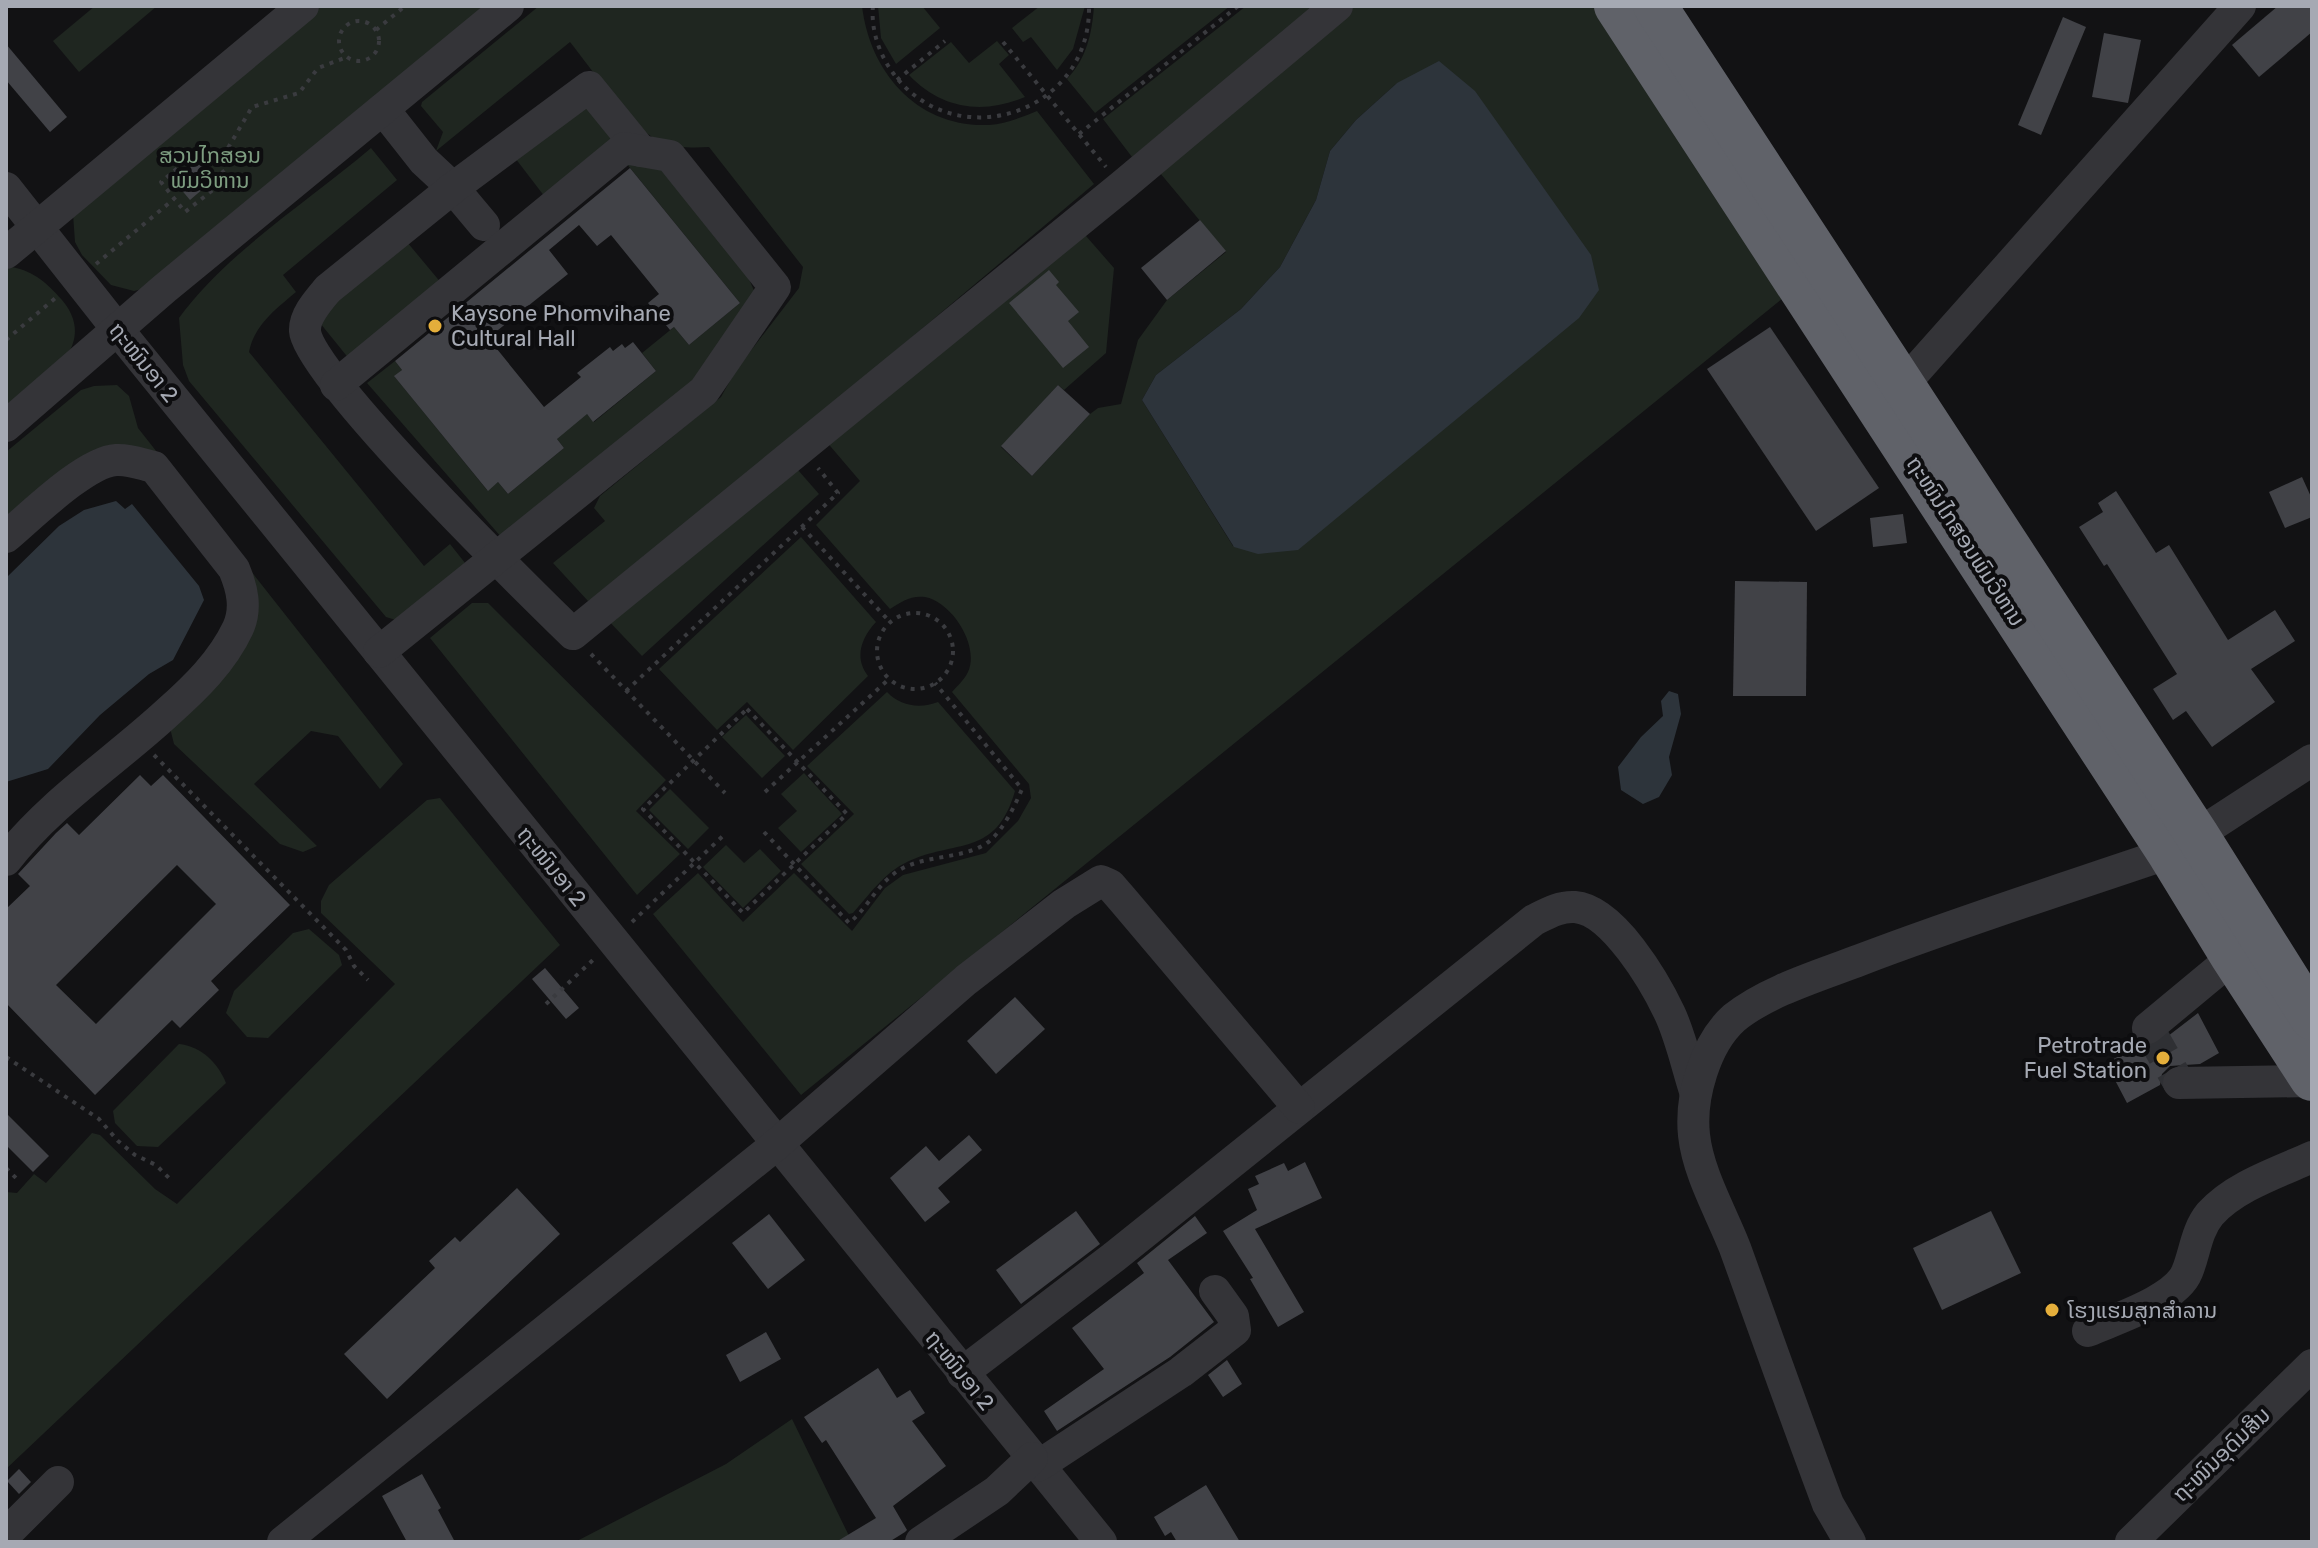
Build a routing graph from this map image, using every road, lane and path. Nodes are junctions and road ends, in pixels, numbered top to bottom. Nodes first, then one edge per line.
1 (303, 6) edge
2 (405, 6) edge
3 (508, 6) edge
4 (873, 6) edge
5 (1089, 6) edge
6 (1238, 6) edge
7 (1337, 6) edge
8 (1616, 6) edge
9 (1655, 6) edge
10 (2240, 6) edge
11 (376, 30) junction
12 (945, 41) dead end
13 (1003, 42) dead end
14 (347, 57) junction
15 (897, 80) junction
16 (1047, 95) junction
17 (383, 109) junction
18 (1079, 134) junction
19 (641, 151) junction
20 (218, 165) junction
21 (1122, 186) junction
22 (6, 188) edge
23 (453, 188) junction
24 (174, 199) junction
25 (484, 225) dead end
26 (38, 227) junction
27 (6, 253) edge
28 (78, 279) junction
29 (118, 330) junction
30 (6, 340) edge
31 (336, 385) junction
32 (1903, 385) junction
33 (6, 426) edge
34 (801, 447) junction
35 (802, 527) junction
36 (6, 537) edge
37 (496, 559) junction
38 (890, 623) junction
39 (573, 634) junction
40 (379, 652) junction
41 (889, 679) junction
42 (935, 683) junction
43 (626, 691) junction
44 (137, 741) junction
45 (2312, 760) edge
46 (693, 761) junction
47 (797, 762) junction
48 (765, 792) dead end
49 (725, 793) dead end
50 (764, 832) dead end
51 (726, 833) dead end
52 (2183, 844) junction
53 (6, 860) edge
54 (694, 863) junction
55 (794, 864) junction
56 (612, 941) junction
57 (2246, 947) junction
58 (368, 980) dead end
59 (546, 1004) dead end
60 (2312, 1018) edge
61 (2148, 1028) dead end
62 (6, 1057) edge
63 (2312, 1080) edge
64 (2179, 1083) dead end
65 (1695, 1091) junction
66 (1299, 1108) junction
67 (777, 1144) junction
68 (2312, 1157) edge
69 (6, 1168) edge
70 (169, 1178) dead end
71 (17, 1179) dead end
72 (1215, 1291) dead end
73 (2088, 1331) dead end
74 (2312, 1365) edge
75 (962, 1373) junction
76 (1035, 1462) junction
77 (58, 1482) dead end
78 (6, 1534) edge
79 (283, 1542) edge
80 (921, 1542) edge
81 (1101, 1542) edge
82 (1850, 1542) edge
83 (2131, 1542) edge

1 - 26 street
2 - 11 path
3 - 17 street
4 - 15 path
5 - 16 path
6 - 18 path
7 - 21 street
8 - 52 highway, ຖະໜົນໄກສອນພົມວິຫານ
9 - 32 highway, ຖະໜົນໄກສອນພົມວິຫານ
10 - 32 street
11 - 14 path
11 - 14 path
12 - 15 path
13 - 16 path
14 - 20 path
15 - 16 path
16 - 18 path
17 - 23 street
17 - 29 street
18 - 21 path
19 - 23 street
19 - 31 street
19 - 37 street
20 - 24 path
20 - 24 path
21 - 34 street
22 - 26 street, ຖະໜົນອາ 2
23 - 25 street
23 - 31 street
24 - 28 path
26 - 27 street
26 - 28 street, ຖະໜົນອາ 2
28 - 29 street, ຖະໜົນອາ 2
28 - 30 path
29 - 33 street
29 - 40 street, ຖະໜົນອາ 2
31 - 37 street
32 - 52 highway, ຖະໜົນໄກສອນພົມວິຫານ
34 - 35 path
34 - 39 street
35 - 38 path
35 - 43 path
36 - 44 street
37 - 39 street
37 - 40 street
38 - 41 path
38 - 42 path
39 - 43 path
40 - 56 street, ຖະໜົນອາ 2
41 - 42 path
41 - 47 path
42 - 55 path
43 - 46 path
44 - 53 street
44 - 58 path
45 - 52 street
46 - 47 path
46 - 49 path
46 - 54 path
47 - 48 path
47 - 55 path
50 - 55 path
51 - 54 path
52 - 57 highway, ຖະໜົນໄກສອນພົມວິຫານ
52 - 65 street
54 - 55 path
54 - 56 path
56 - 59 path
56 - 67 street, ຖະໜົນອາ 2
57 - 60 highway, ຖະໜົນໄກສອນພົມວິຫານ
57 - 61 street
57 - 63 highway, ຖະໜົນໄກສອນພົມວິຫານ
62 - 70 path
63 - 64 street
65 - 66 street
65 - 82 street
66 - 67 street
66 - 75 street
67 - 75 street, ຖະໜົນອາ 2
67 - 79 street
68 - 73 street
69 - 71 path
72 - 76 street
74 - 83 street, ຖະໜົນອຸດົມສິນ
75 - 76 street, ຖະໜົນອາ 2
76 - 80 street
76 - 81 street, ຖະໜົນອາ 2
77 - 78 street

